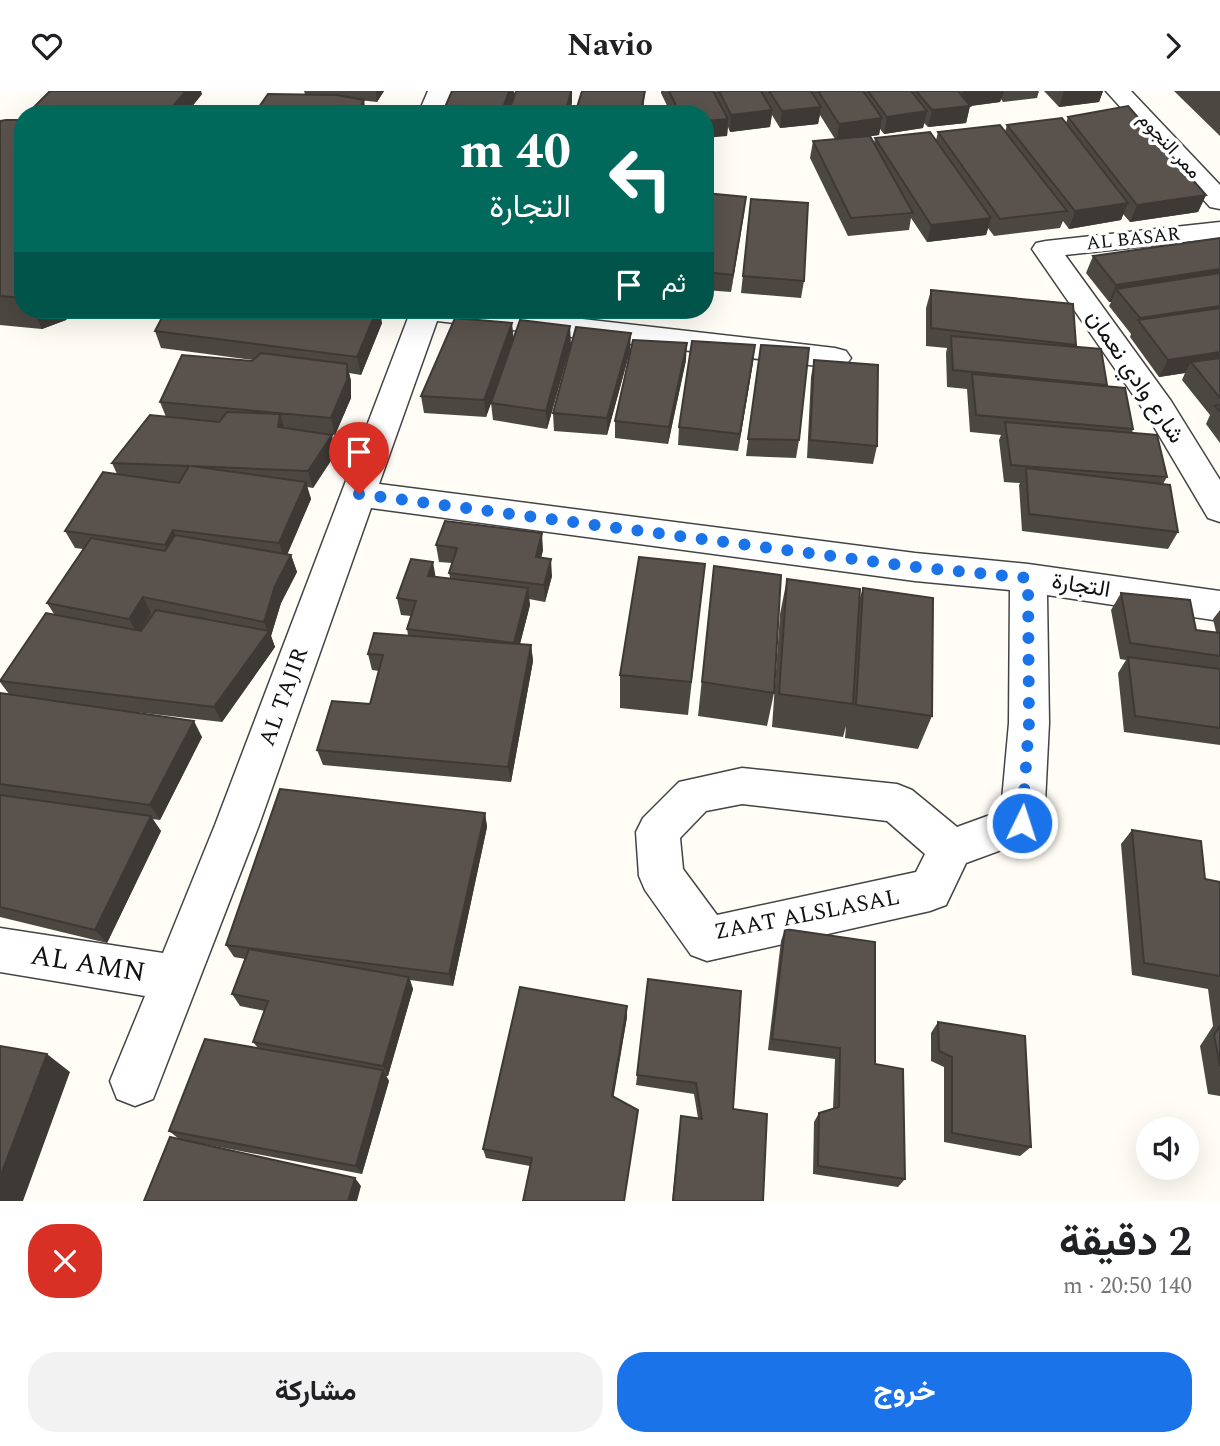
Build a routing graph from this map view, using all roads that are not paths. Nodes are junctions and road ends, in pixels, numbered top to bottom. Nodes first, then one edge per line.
1 (1118, 91) edge
2 (1220, 201) edge
3 (1220, 230) edge
4 (1046, 249) joint
5 (423, 319) edge
6 (503, 319) edge
7 (835, 358) dead end
8 (359, 494) junction
9 (1220, 509) edge
10 (1028, 578) junction
11 (1220, 606) edge
12 (951, 849) junction
13 (0, 950) edge
14 (176, 978) junction
15 (135, 1081) dead end

1 - 2 street, ممر النجوم
3 - 4 street, AL BASAR
4 - 9 street, شارع وادي نعمان
5 - 8 street, AL TAJIR
6 - 7 street, AL TAJIR
8 - 10 street, التجارة
8 - 14 street, AL TAJIR
10 - 11 street, التجارة
10 - 12 street
12 - 12 street, ZAAT ALSLASAL
13 - 14 street, AL AMN
14 - 15 street, AL TAJIR

